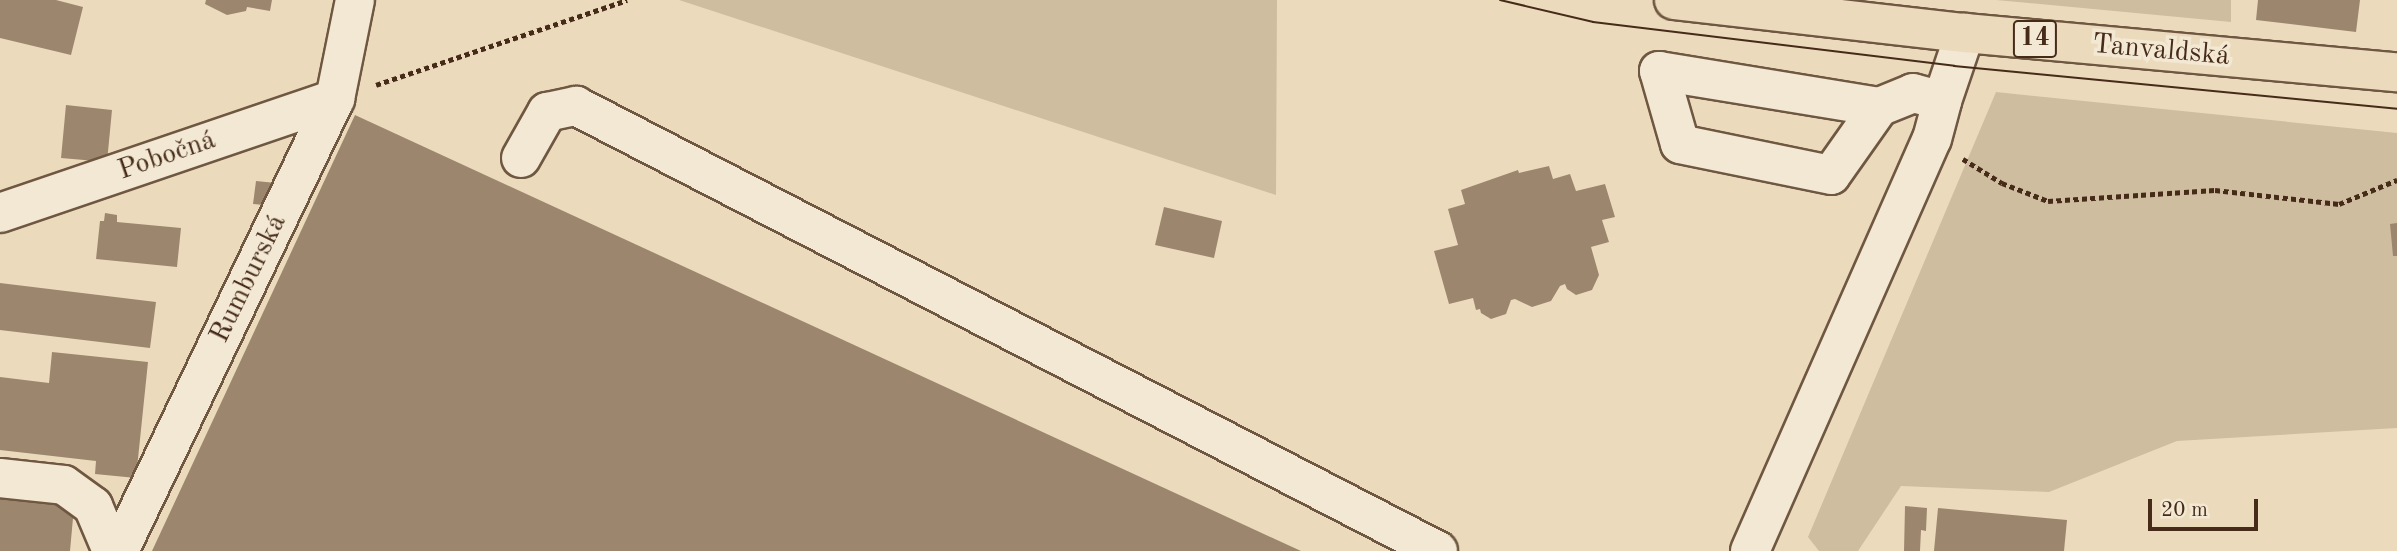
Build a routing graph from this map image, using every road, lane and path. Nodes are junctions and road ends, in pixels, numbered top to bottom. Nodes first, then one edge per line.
1 (355, 0) edge
2 (627, 0) edge
3 (1674, 0) edge
4 (1965, 33) junction
5 (2397, 72) edge
6 (335, 99) junction
7 (1941, 101) junction
8 (1879, 107) junction
9 (1932, 139) junction
10 (521, 159) dead end
11 (2397, 180) edge
12 (0, 212) edge
13 (0, 478) edge
14 (111, 551) edge
15 (118, 551) edge
16 (1438, 551) edge
17 (1750, 551) edge

1 - 6 street, Rumburská
2 - 6 path
3 - 4 main road, Tanvaldská / 14
4 - 5 main road, Tanvaldská / 14
4 - 7 street
6 - 12 street, Pobočná
6 - 15 street, Rumburská
7 - 8 street
7 - 9 street
8 - 8 street
9 - 11 path
9 - 17 street
10 - 16 street
13 - 14 street

